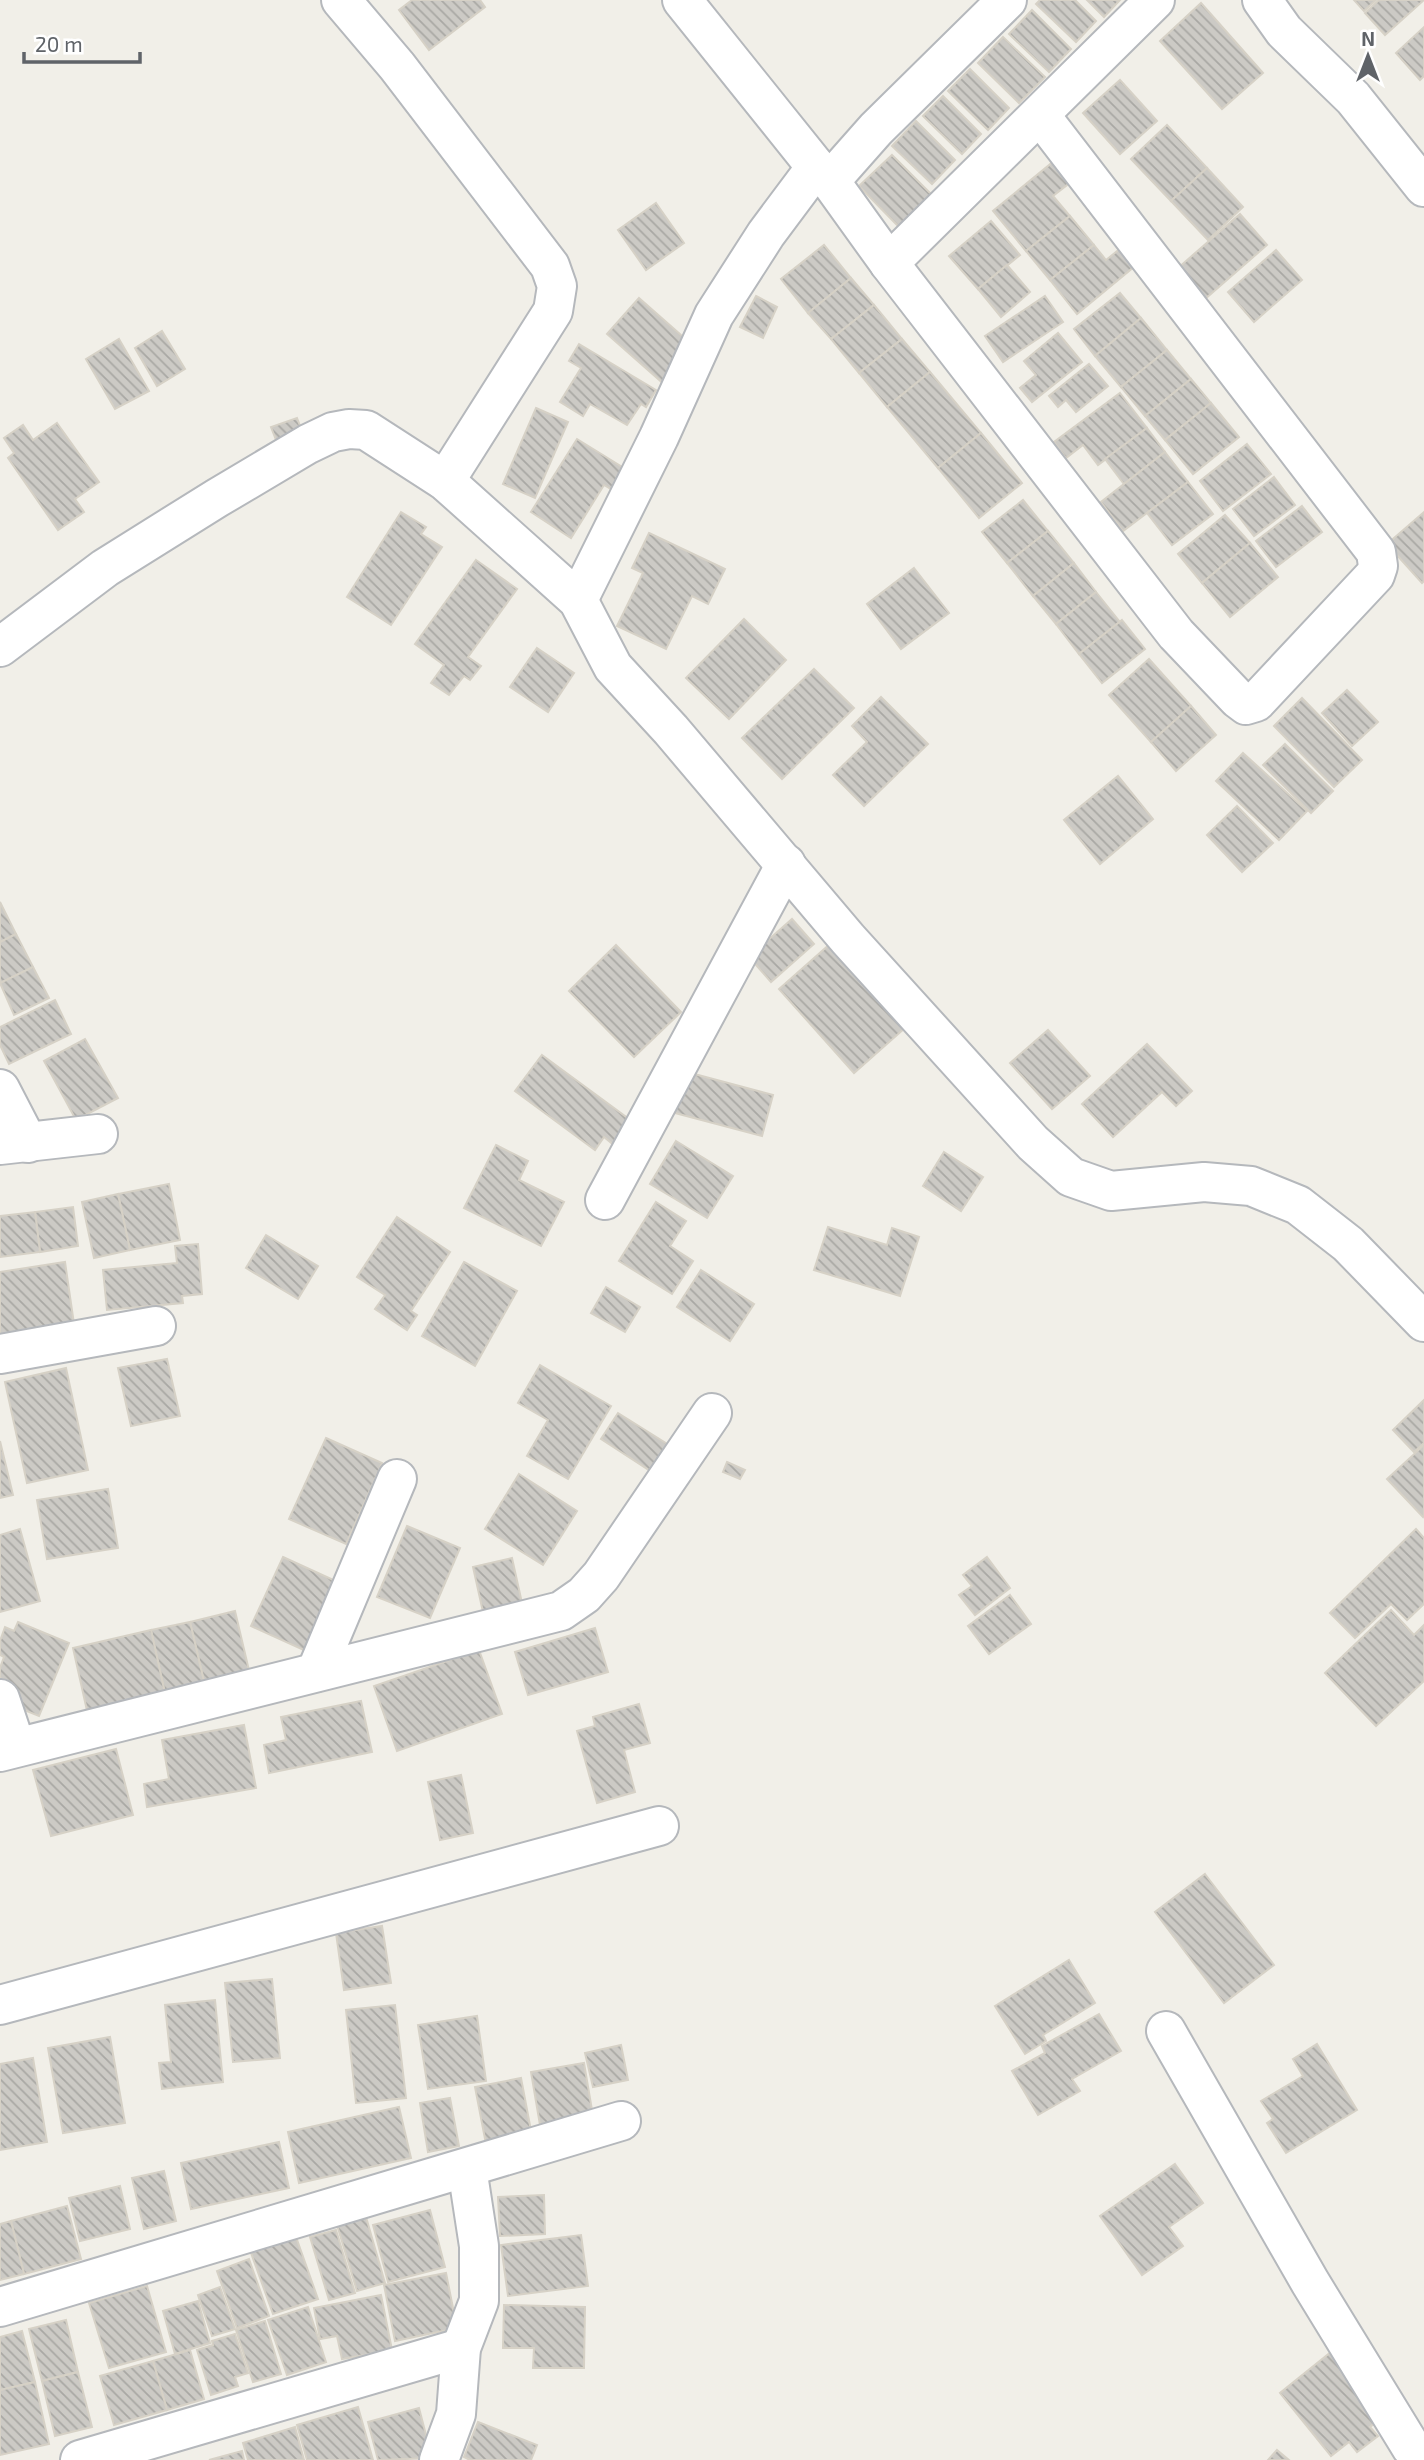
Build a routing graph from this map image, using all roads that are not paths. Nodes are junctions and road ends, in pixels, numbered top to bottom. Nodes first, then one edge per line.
1 (341, 0) edge
2 (681, 0) edge
3 (1007, 0) edge
4 (1155, 0) edge
5 (1262, 0) edge
6 (1040, 115) junction
7 (823, 174) junction
8 (1424, 187) edge
9 (889, 263) junction
10 (445, 481) junction
11 (578, 600) junction
12 (0, 647) edge
13 (786, 863) junction
14 (0, 1088) edge
15 (98, 1134) dead end
16 (14, 1144) edge
17 (605, 1200) dead end
18 (1424, 1322) edge
19 (156, 1326) dead end
20 (0, 1354) edge
21 (712, 1413) dead end
22 (397, 1479) dead end
23 (316, 1672) junction
24 (0, 1699) edge
25 (8, 1749) edge
26 (659, 1826) dead end
27 (0, 2006) edge
28 (1166, 2031) dead end
29 (621, 2121) dead end
30 (467, 2168) junction
31 (0, 2307) edge
32 (461, 2348) junction
33 (1415, 2449) edge
34 (80, 2460) edge
35 (439, 2460) edge

1 - 10 street
2 - 7 street
3 - 7 street
4 - 6 street
5 - 8 street
6 - 9 street
6 - 9 street
7 - 9 street
7 - 11 street
10 - 11 street
10 - 12 street
11 - 13 street
13 - 17 street
13 - 18 street
14 - 16 street
15 - 16 street
19 - 20 street
21 - 23 street
22 - 23 street
23 - 25 street
24 - 25 street
26 - 27 street
28 - 33 street
29 - 30 street
30 - 31 street
30 - 32 street
32 - 34 street
32 - 35 street

